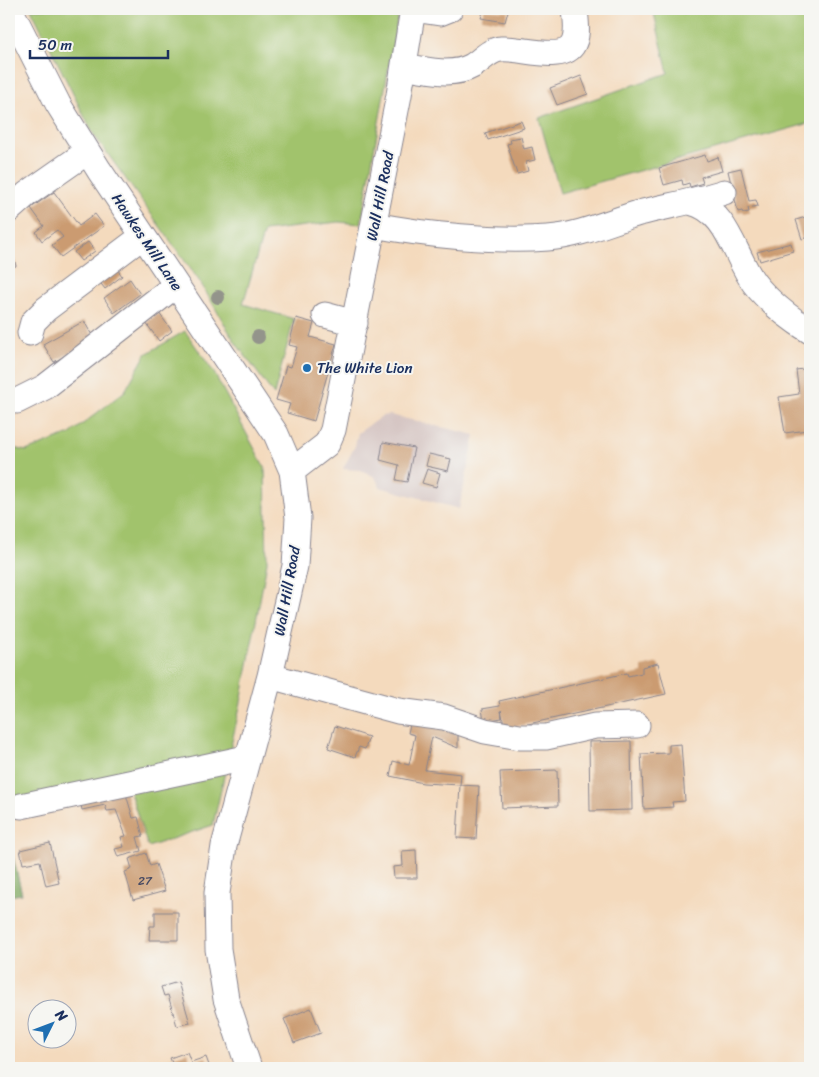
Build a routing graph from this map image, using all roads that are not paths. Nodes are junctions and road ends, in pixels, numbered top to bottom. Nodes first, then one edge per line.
1 (10, 9) edge
2 (413, 9) edge
3 (450, 9) edge
4 (576, 9) edge
5 (404, 66) junction
6 (87, 152) junction
7 (724, 192) dead end
8 (690, 202) junction
9 (9, 210) edge
10 (374, 225) junction
11 (143, 236) junction
12 (176, 285) junction
13 (324, 315) dead end
14 (355, 323) junction
15 (810, 331) edge
16 (30, 333) dead end
17 (17, 401) dead end
18 (292, 471) junction
19 (270, 676) junction
20 (636, 725) dead end
21 (246, 758) junction
22 (21, 806) dead end
23 (250, 1068) edge

1 - 6 street, Hawkes Mill Lane
2 - 3 street
2 - 5 street, Wall Hill Road
4 - 5 street
5 - 10 street, Wall Hill Road
6 - 9 street
6 - 11 street, Hawkes Mill Lane
7 - 8 street
8 - 10 street
8 - 15 street
10 - 14 street, Wall Hill Road
11 - 12 street, Hawkes Mill Lane
11 - 16 street
12 - 17 street
12 - 18 street, Hawkes Mill Lane
13 - 14 street
14 - 18 street, Wall Hill Road
18 - 19 street, Wall Hill Road
19 - 20 street
19 - 21 street, Wall Hill Road
21 - 22 street
21 - 23 street, Wall Hill Road

